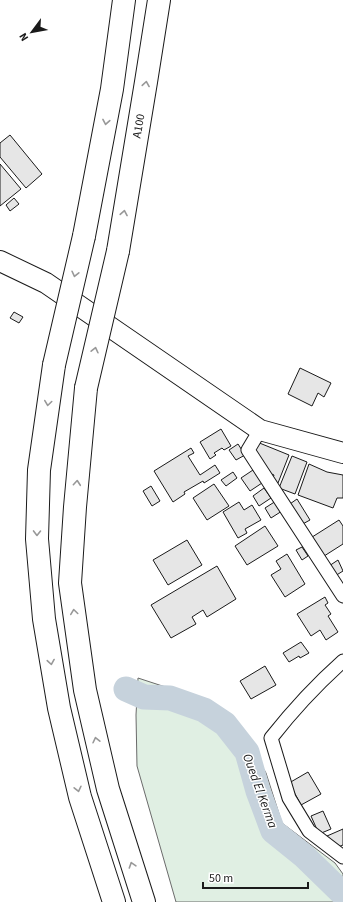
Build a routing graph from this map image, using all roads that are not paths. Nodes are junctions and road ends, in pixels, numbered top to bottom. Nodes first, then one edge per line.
1 (116, 0) edge
2 (124, 0) edge
3 (159, 0) edge
4 (112, 89) junction
5 (0, 261) edge
6 (260, 430) junction
7 (343, 453) edge
8 (343, 596) edge
9 (343, 661) edge
10 (343, 857) edge
11 (114, 902) edge
12 (144, 902) edge

1 - 4 highway
2 - 4 highway
12 -> 3 highway, A100 / A100, bridge
4 -> 11 highway, bridge
5 - 6 main road
6 - 7 main road
6 - 8 street
9 - 10 street

